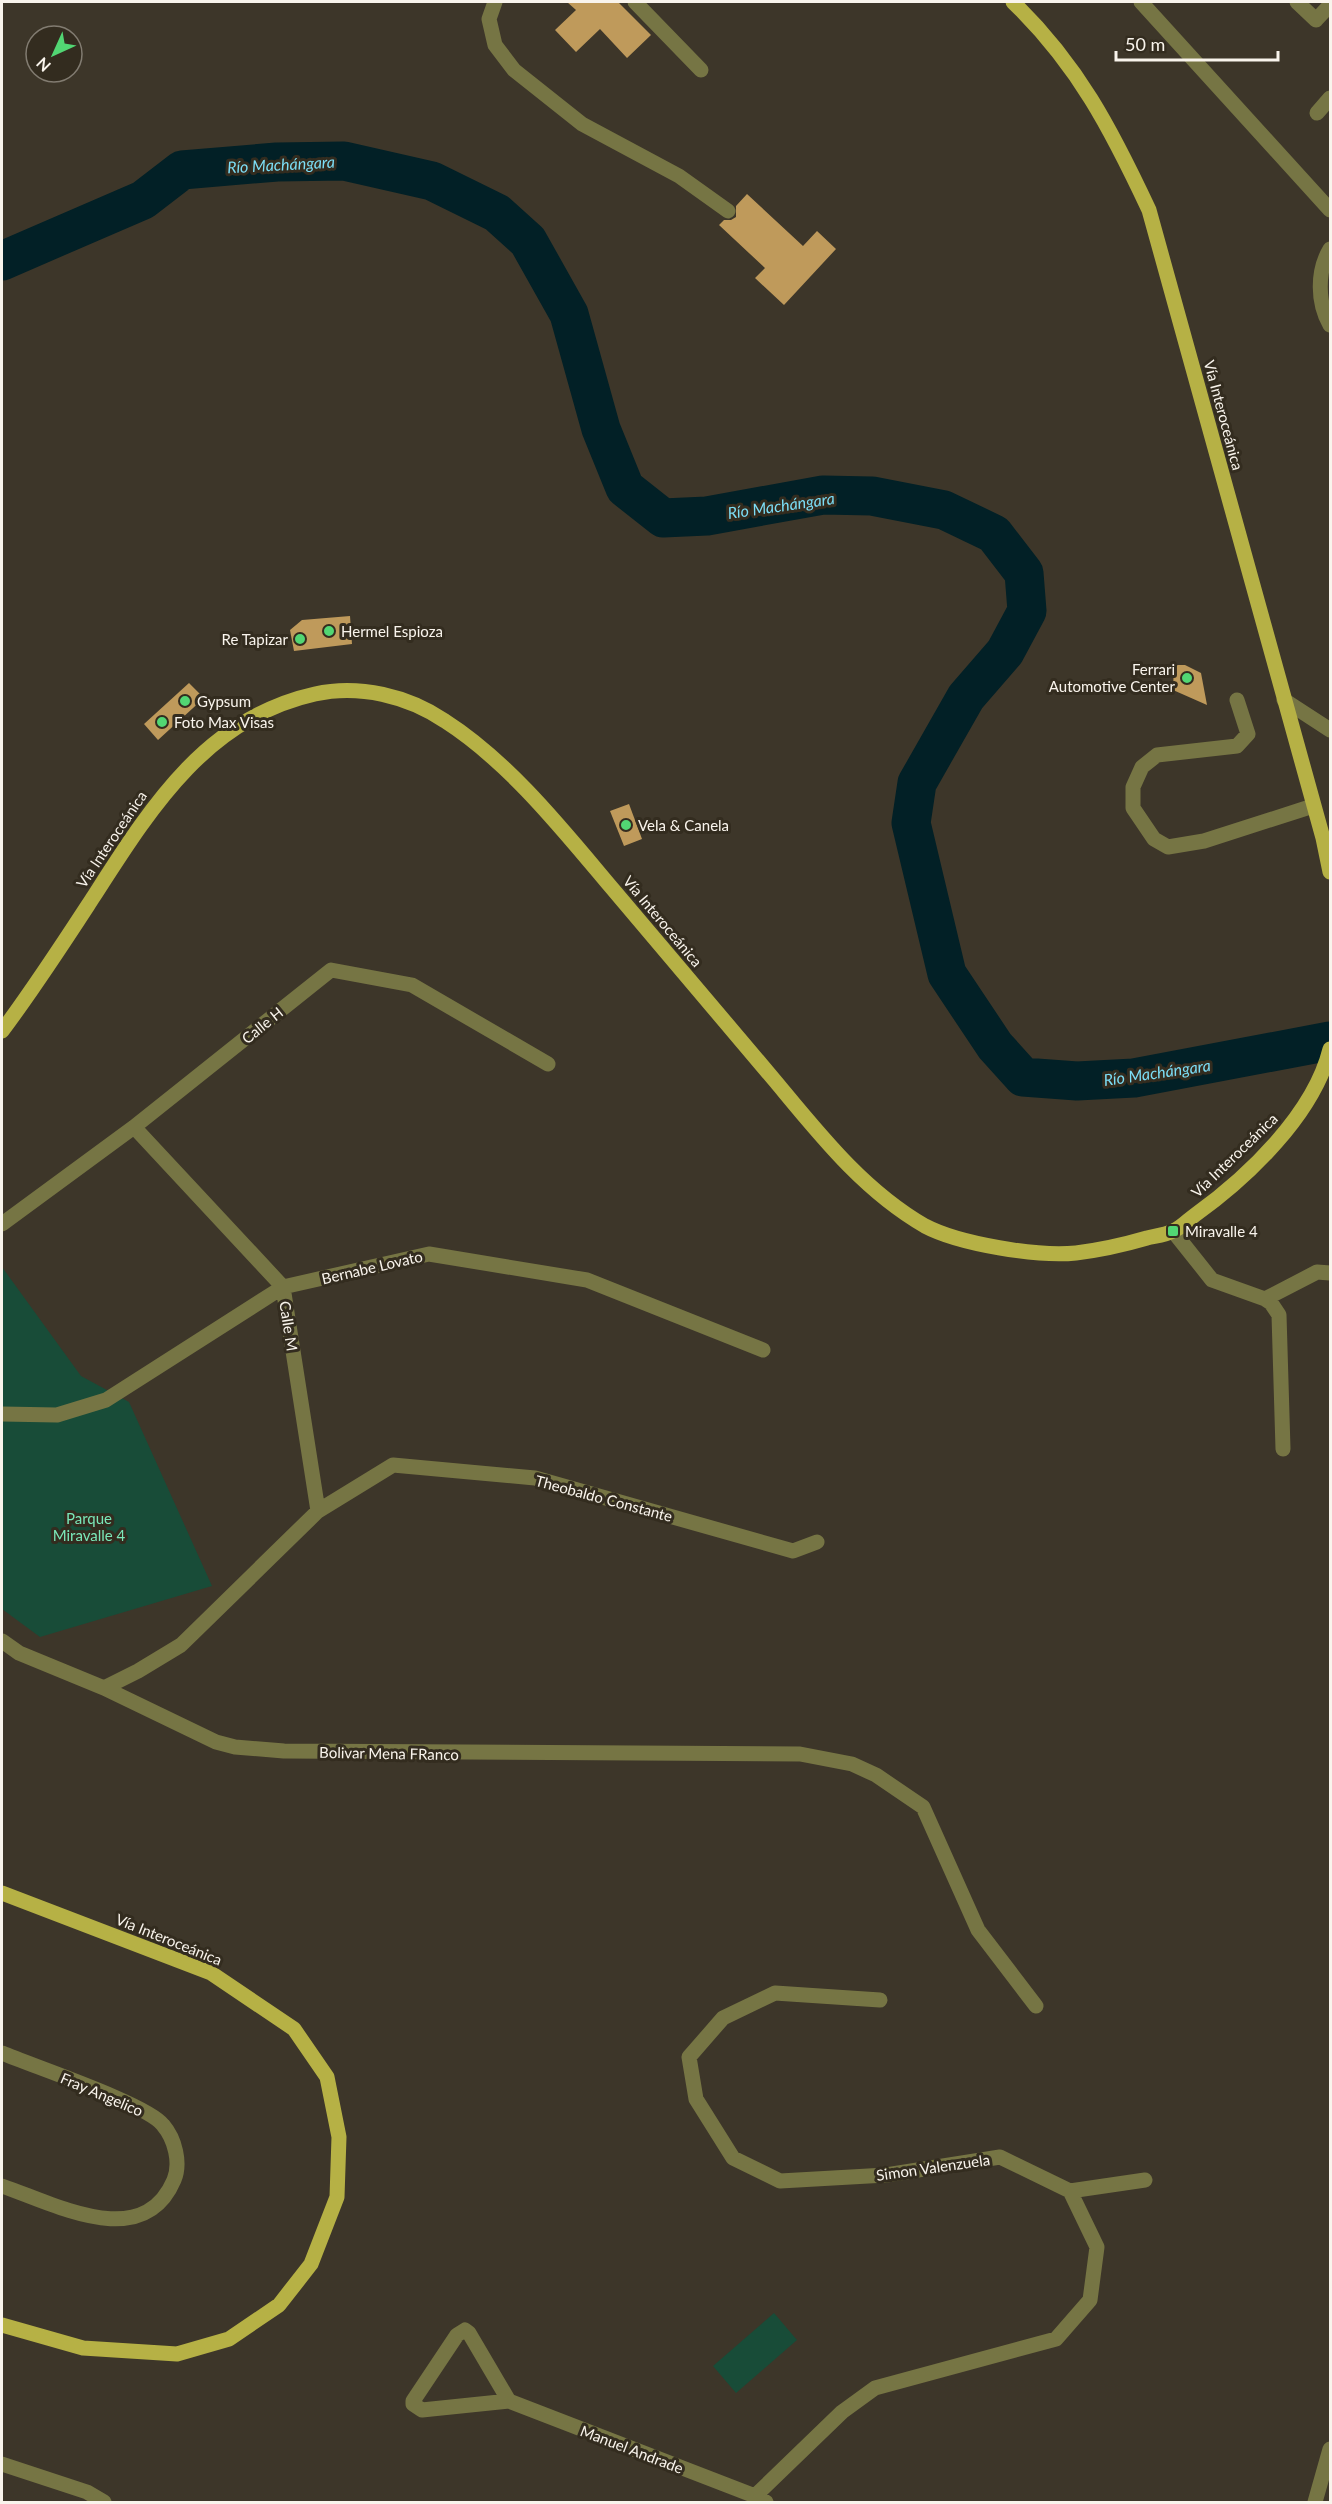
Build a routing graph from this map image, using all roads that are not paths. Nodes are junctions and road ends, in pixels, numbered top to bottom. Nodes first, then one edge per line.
1 (495, 2) edge
2 (635, 2) edge
3 (1013, 2) edge
4 (1141, 2) edge
5 (1297, 2) edge
6 (1330, 5) edge
7 (701, 70) dead end
8 (1330, 98) edge
9 (1317, 113) dead end
10 (1330, 210) edge
11 (728, 211) dead end
12 (1330, 249) edge
13 (1330, 325) edge
14 (1238, 700) dead end
15 (1284, 700) junction
16 (1330, 730) edge
17 (1313, 806) junction
18 (1330, 872) edge
19 (2, 1031) edge
20 (1330, 1049) edge
21 (548, 1065) dead end
22 (134, 1127) junction
23 (2, 1224) edge
24 (1173, 1231) junction
25 (1324, 1273) edge
26 (283, 1287) junction
27 (1265, 1299) junction
28 (763, 1350) dead end
29 (2, 1414) edge
30 (1283, 1449) dead end
31 (318, 1510) junction
32 (817, 1542) dead end
33 (2, 1641) edge
34 (104, 1688) junction
35 (2, 1893) edge
36 (880, 2000) dead end
37 (1036, 2006) dead end
38 (2, 2053) edge
39 (1145, 2180) dead end
40 (2, 2186) edge
41 (1070, 2191) junction
42 (2, 2325) edge
43 (509, 2402) junction
44 (1330, 2449) edge
45 (2, 2464) edge
46 (760, 2499) edge
47 (104, 2502) edge
48 (1315, 2502) edge

1 - 11 street
2 - 7 street
3 - 15 main road, Vía Interoceánica
4 - 10 street
5 - 6 street
8 - 9 street
12 - 13 street
14 - 17 street
15 - 16 street
15 - 17 main road, Vía Interoceánica
17 - 18 main road, Vía Interoceánica
19 - 24 main road, Vía Interoceánica
20 - 24 main road, Vía Interoceánica
21 - 22 street, Calle H
22 - 23 street, Calle H
22 - 26 street, Calle M
24 - 27 street
25 - 27 street
26 - 28 street, Bernabe Lovato
26 - 29 street, Bernabe Lovato
26 - 31 street, Calle M
27 - 30 street
31 - 32 street, Theobaldo Constante
31 - 34 street, Theobaldo Constante
33 - 34 street, Bolivar Mena FRanco
34 - 37 street, Bolivar Mena FRanco
35 - 42 main road, Vía Interoceánica
36 - 41 street, Simon Valenzuela
38 - 40 street, Fray Angelico
39 - 41 street
41 - 46 street
43 - 43 street
43 - 46 street, Manuel Andrade
44 - 48 street
45 - 47 street

